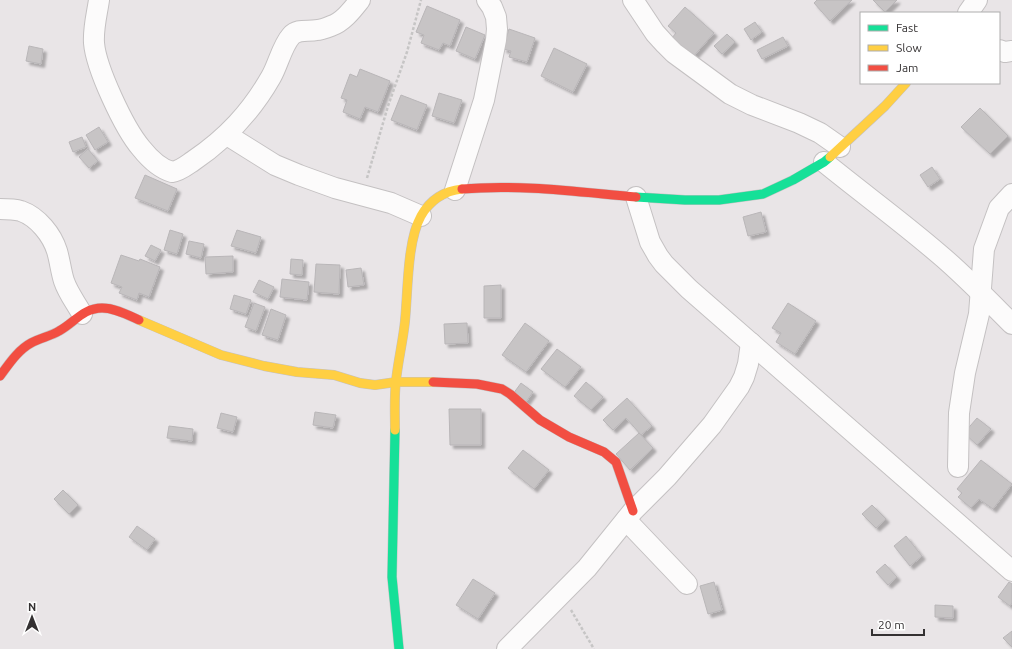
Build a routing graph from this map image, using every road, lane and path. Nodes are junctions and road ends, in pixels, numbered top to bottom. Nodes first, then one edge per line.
1 (99, 0) edge
2 (360, 0) edge
3 (421, 0) edge
4 (487, 0) edge
5 (633, 0) edge
6 (977, 0) edge
7 (969, 12) edge
8 (1000, 50) edge
9 (1012, 51) edge
10 (905, 84) edge
11 (228, 135) junction
12 (840, 147) junction
13 (824, 162) junction
14 (455, 190) junction
15 (1012, 194) edge
16 (362, 196) junction
17 (636, 198) junction
18 (0, 208) edge
19 (421, 216) junction
20 (981, 294) junction
21 (82, 314) junction
22 (1012, 324) edge
23 (751, 343) junction
24 (0, 376) edge
25 (396, 382) junction
26 (958, 467) dead end
27 (630, 516) junction
28 (1012, 571) edge
29 (687, 584) dead end
30 (561, 594) junction
31 (399, 649) edge
32 (507, 649) edge
33 (594, 649) edge

1 - 11 street
2 - 11 street
3 - 16 path
4 - 14 street
5 - 12 street
6 - 7 street
8 - 9 street
10 - 12 street
11 - 16 street
12 - 13 street
13 - 17 street
13 - 20 street
14 - 17 street
14 - 19 street
15 - 20 street
16 - 19 street
17 - 23 street
18 - 21 street
19 - 25 street
20 - 22 street
20 - 26 street
21 - 24 street
21 - 25 street
23 - 27 street
23 - 28 street
25 - 27 street
25 - 31 street
27 - 29 street
27 - 30 street
30 - 32 street
30 - 33 path

